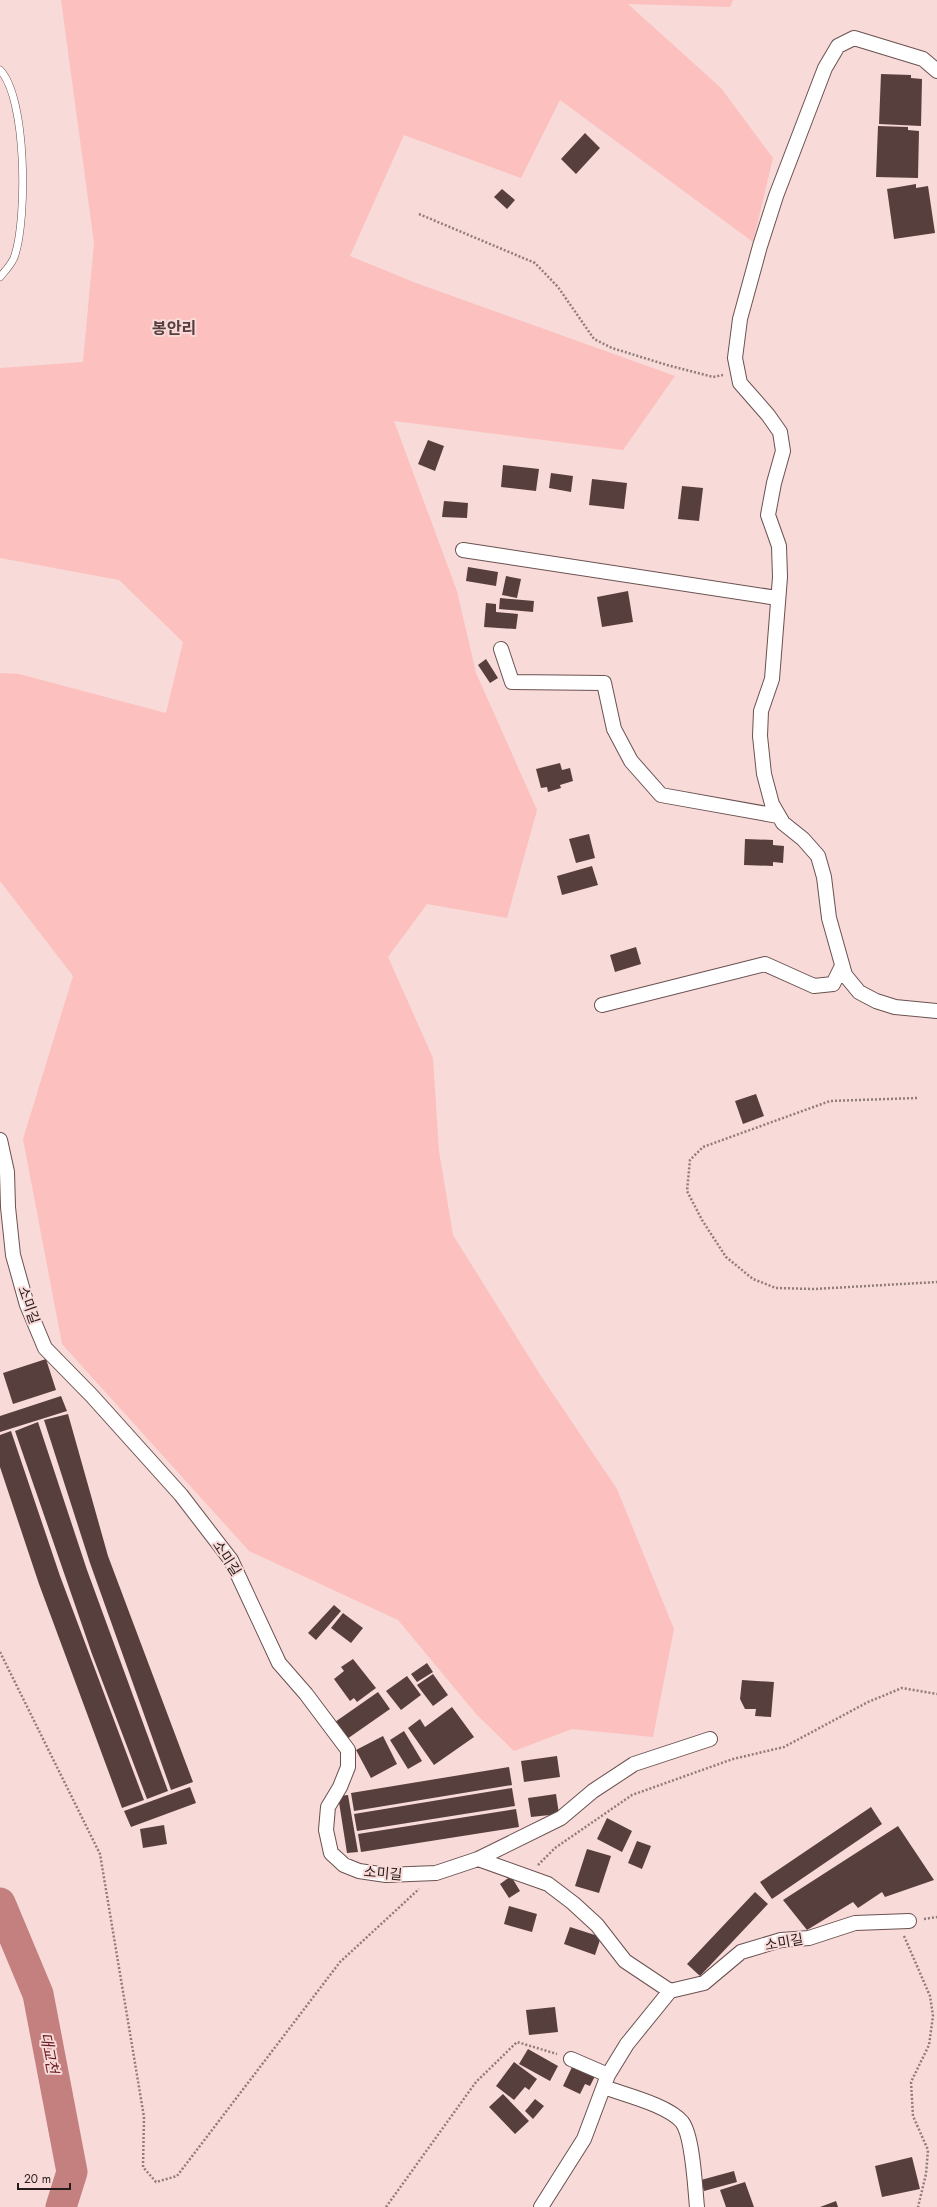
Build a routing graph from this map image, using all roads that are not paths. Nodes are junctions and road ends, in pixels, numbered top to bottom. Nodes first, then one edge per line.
1 (0, 70) edge
2 (937, 72) edge
3 (0, 277) edge
4 (463, 550) dead end
5 (778, 598) junction
6 (501, 649) dead end
7 (778, 816) junction
8 (842, 966) junction
9 (602, 1005) dead end
10 (937, 1012) edge
11 (0, 1140) edge
12 (710, 1739) dead end
13 (478, 1859) junction
14 (904, 1922) road end
15 (670, 1991) junction
16 (571, 2059) road end
17 (606, 2081) junction
18 (541, 2207) edge
19 (697, 2207) edge

1 - 3 lane
2 - 5 street
4 - 5 street
5 - 7 street
6 - 7 street
7 - 8 street
8 - 9 street
8 - 10 street
11 - 13 street, 소미길
12 - 13 street, 소미길
13 - 15 street
14 - 15 street, 소미길
15 - 17 street
16 - 17 street
17 - 18 street
17 - 19 street

